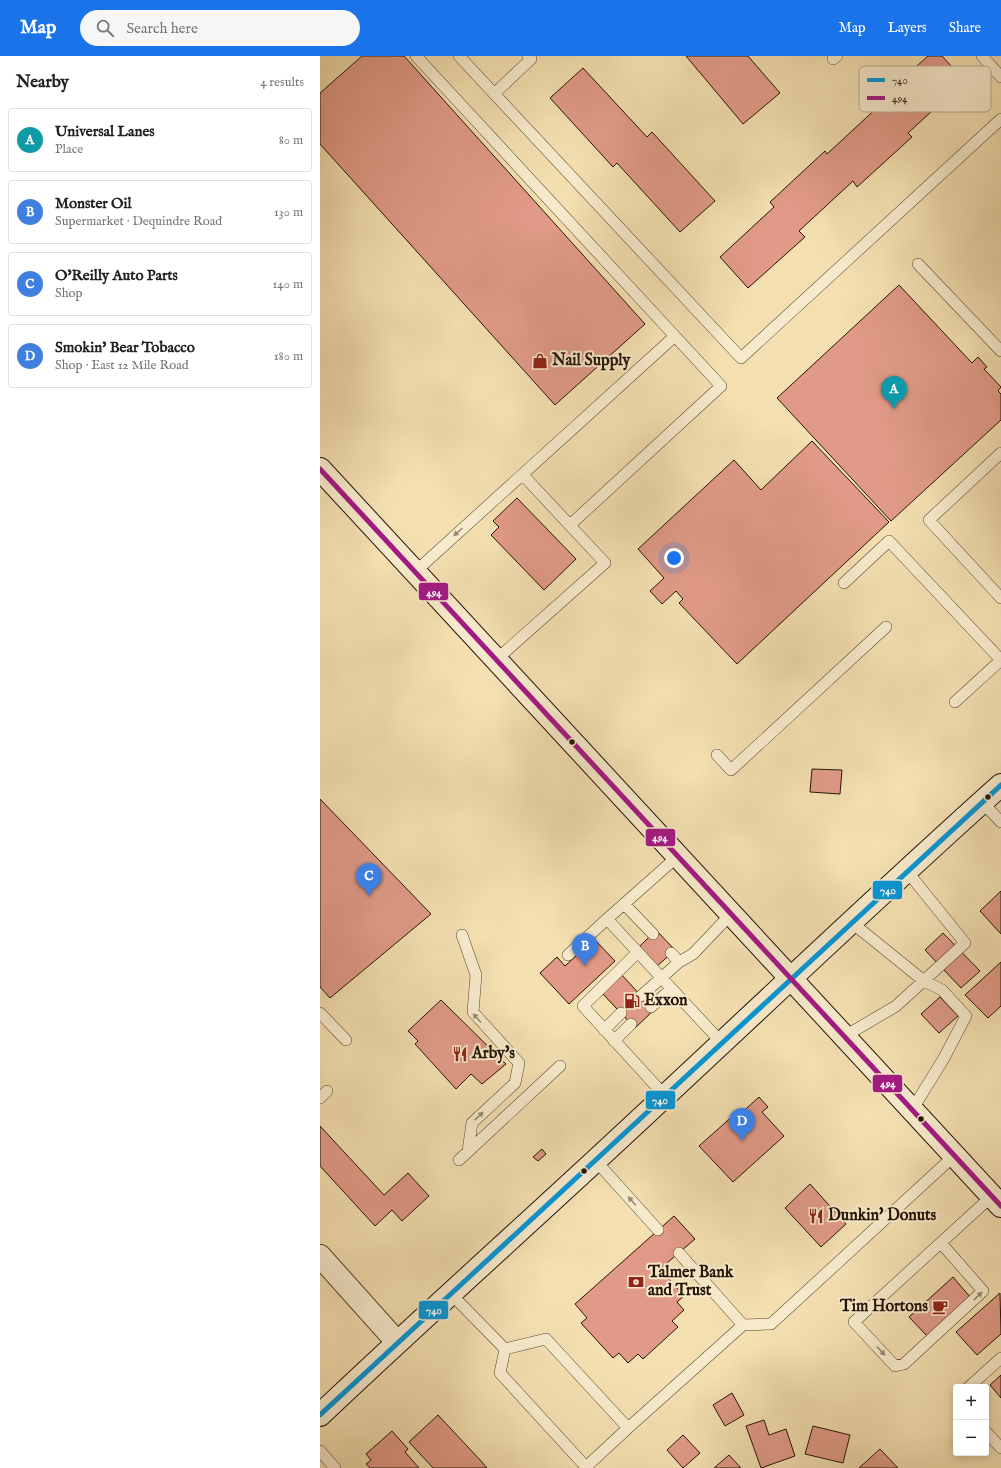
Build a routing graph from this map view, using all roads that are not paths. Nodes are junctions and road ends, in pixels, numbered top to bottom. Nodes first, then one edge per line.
1 (416, 56) edge
2 (459, 56) edge
3 (528, 56) edge
4 (982, 56) edge
5 (1001, 77) edge
6 (494, 94) junction
7 (1001, 119) edge
8 (918, 264) dead end
9 (675, 336) junction
10 (1001, 351) edge
11 (1001, 453) edge
12 (320, 469) edge
13 (523, 476) junction
14 (570, 525) junction
15 (416, 571) junction
16 (844, 583) dead end
17 (1001, 598) edge
18 (886, 627) dead end
19 (497, 660) junction
20 (955, 702) dead end
21 (717, 755) dead end
22 (1001, 784) edge
23 (982, 802) junction
24 (1001, 822) edge
25 (678, 856) junction
26 (906, 870) junction
27 (625, 905) junction
28 (731, 914) junction
29 (607, 919) junction
30 (851, 922) junction
31 (653, 934) dead end
32 (462, 936) dead end
33 (637, 953) junction
34 (671, 953) dead end
35 (568, 955) dead end
36 (679, 962) junction
37 (791, 978) junction
38 (661, 979) junction
39 (924, 981) junction
40 (671, 989) junction
41 (641, 996) dead end
42 (651, 1007) dead end
43 (320, 1012) edge
44 (621, 1014) dead end
45 (631, 1024) dead end
46 (604, 1030) junction
47 (845, 1036) junction
48 (346, 1040) dead end
49 (614, 1041) junction
50 (722, 1043) junction
51 (560, 1066) dead end
52 (665, 1096) junction
53 (912, 1110) junction
54 (468, 1151) junction
55 (955, 1155) junction
56 (459, 1160) dead end
57 (596, 1161) junction
58 (997, 1201) edge
59 (658, 1230) dead end
60 (941, 1243) junction
61 (679, 1253) dead end
62 (320, 1256) edge
63 (450, 1293) junction
64 (743, 1325) junction
65 (398, 1342) junction
66 (505, 1349) junction
67 (1001, 1358) edge
68 (972, 1384) edge
69 (320, 1415) edge
70 (628, 1428) junction
71 (989, 1435) edge
72 (1001, 1448) edge
73 (320, 1451) edge
74 (335, 1468) edge

1 - 9 lane
2 - 6 lane
3 - 6 lane
4 - 5 lane
6 - 7 lane
8 - 10 lane
9 - 13 lane
9 - 14 lane
11 - 17 lane
12 - 15 main road
13 - 14 lane
13 -> 15 lane
14 - 19 lane
15 - 19 main road
16 - 20 lane
18 - 21 lane
19 - 25 main road
22 - 23 main road
23 - 24 lane
23 - 26 main road
25 - 27 lane
25 - 28 main road
26 - 30 main road
26 - 39 lane
27 - 29 lane
27 - 31 lane
28 - 36 lane
28 - 37 main road
29 - 33 lane
29 - 35 lane
30 - 37 main road
30 - 39 lane
54 -> 32 lane
33 - 38 lane
33 - 46 lane
34 - 36 lane
36 - 38 lane
37 - 47 main road
37 - 50 main road
38 - 40 lane
38 - 41 lane
39 - 47 lane
39 - 53 lane
40 - 42 lane
40 - 50 lane
43 - 48 lane
44 - 46 lane
45 - 49 lane
46 - 49 lane
47 - 53 main road
49 - 52 lane
50 - 52 main road
51 - 54 lane
52 - 57 main road
53 - 55 main road
54 - 56 lane
55 - 58 main road
55 - 64 lane
59 -> 57 lane
57 - 63 main road
58 - 60 lane
60 -> 60 lane
61 - 64 lane
62 - 65 main road
63 - 65 main road
63 - 66 lane
64 - 70 lane
65 - 69 main road
66 - 70 lane
66 - 70 lane
67 - 68 lane
71 - 72 lane
73 - 74 lane

